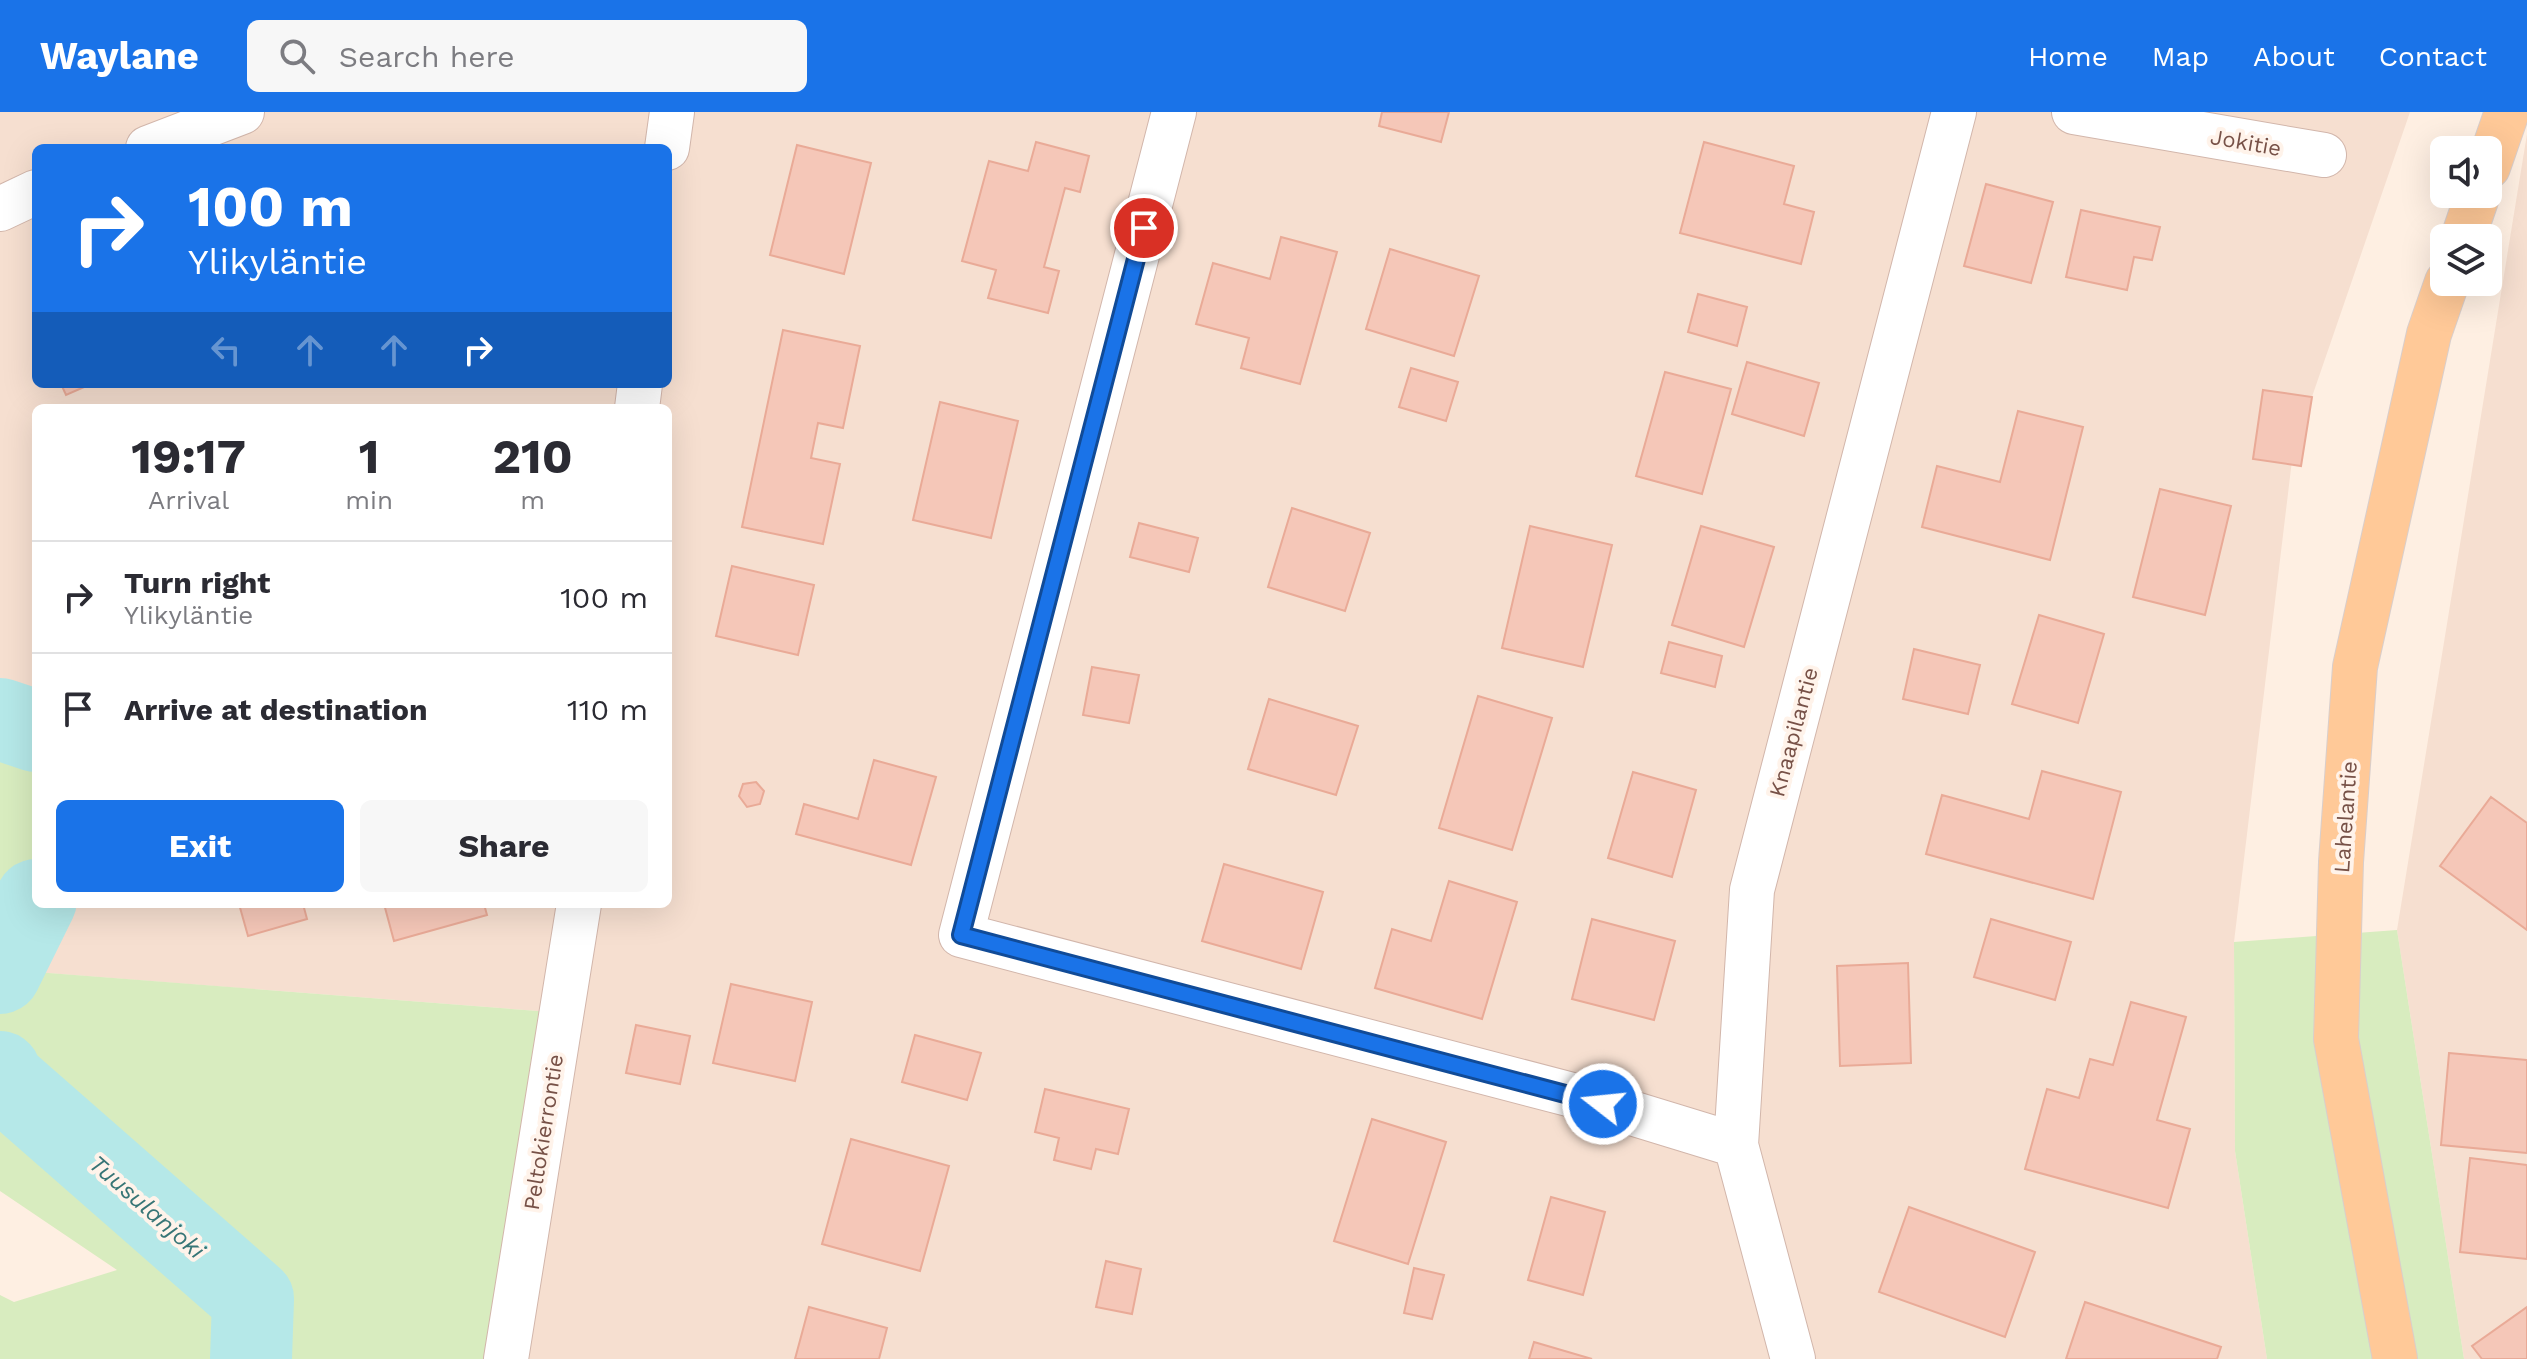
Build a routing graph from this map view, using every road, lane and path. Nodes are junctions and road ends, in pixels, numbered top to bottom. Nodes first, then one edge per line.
1 (242, 112) edge
2 (672, 112) edge
3 (1174, 112) edge
4 (1954, 112) edge
5 (2074, 112) edge
6 (2507, 112) edge
7 (2499, 136) edge
8 (158, 144) edge
9 (668, 144) edge
10 (2324, 155) dead end
11 (32, 194) edge
12 (0, 209) edge
13 (2442, 296) edge
14 (578, 908) edge
15 (1736, 1145) junction
16 (506, 1359) edge
17 (1793, 1359) edge
18 (2395, 1359) edge

1 - 8 street
2 - 9 street
3 - 15 street
4 - 15 street, Knaapilantie
5 - 10 street, Jokitie
6 - 7 main road
11 - 12 street
13 - 18 main road, Lahelantie
14 - 16 street, Peltokierrontie
15 - 17 street, Knaapilantie

